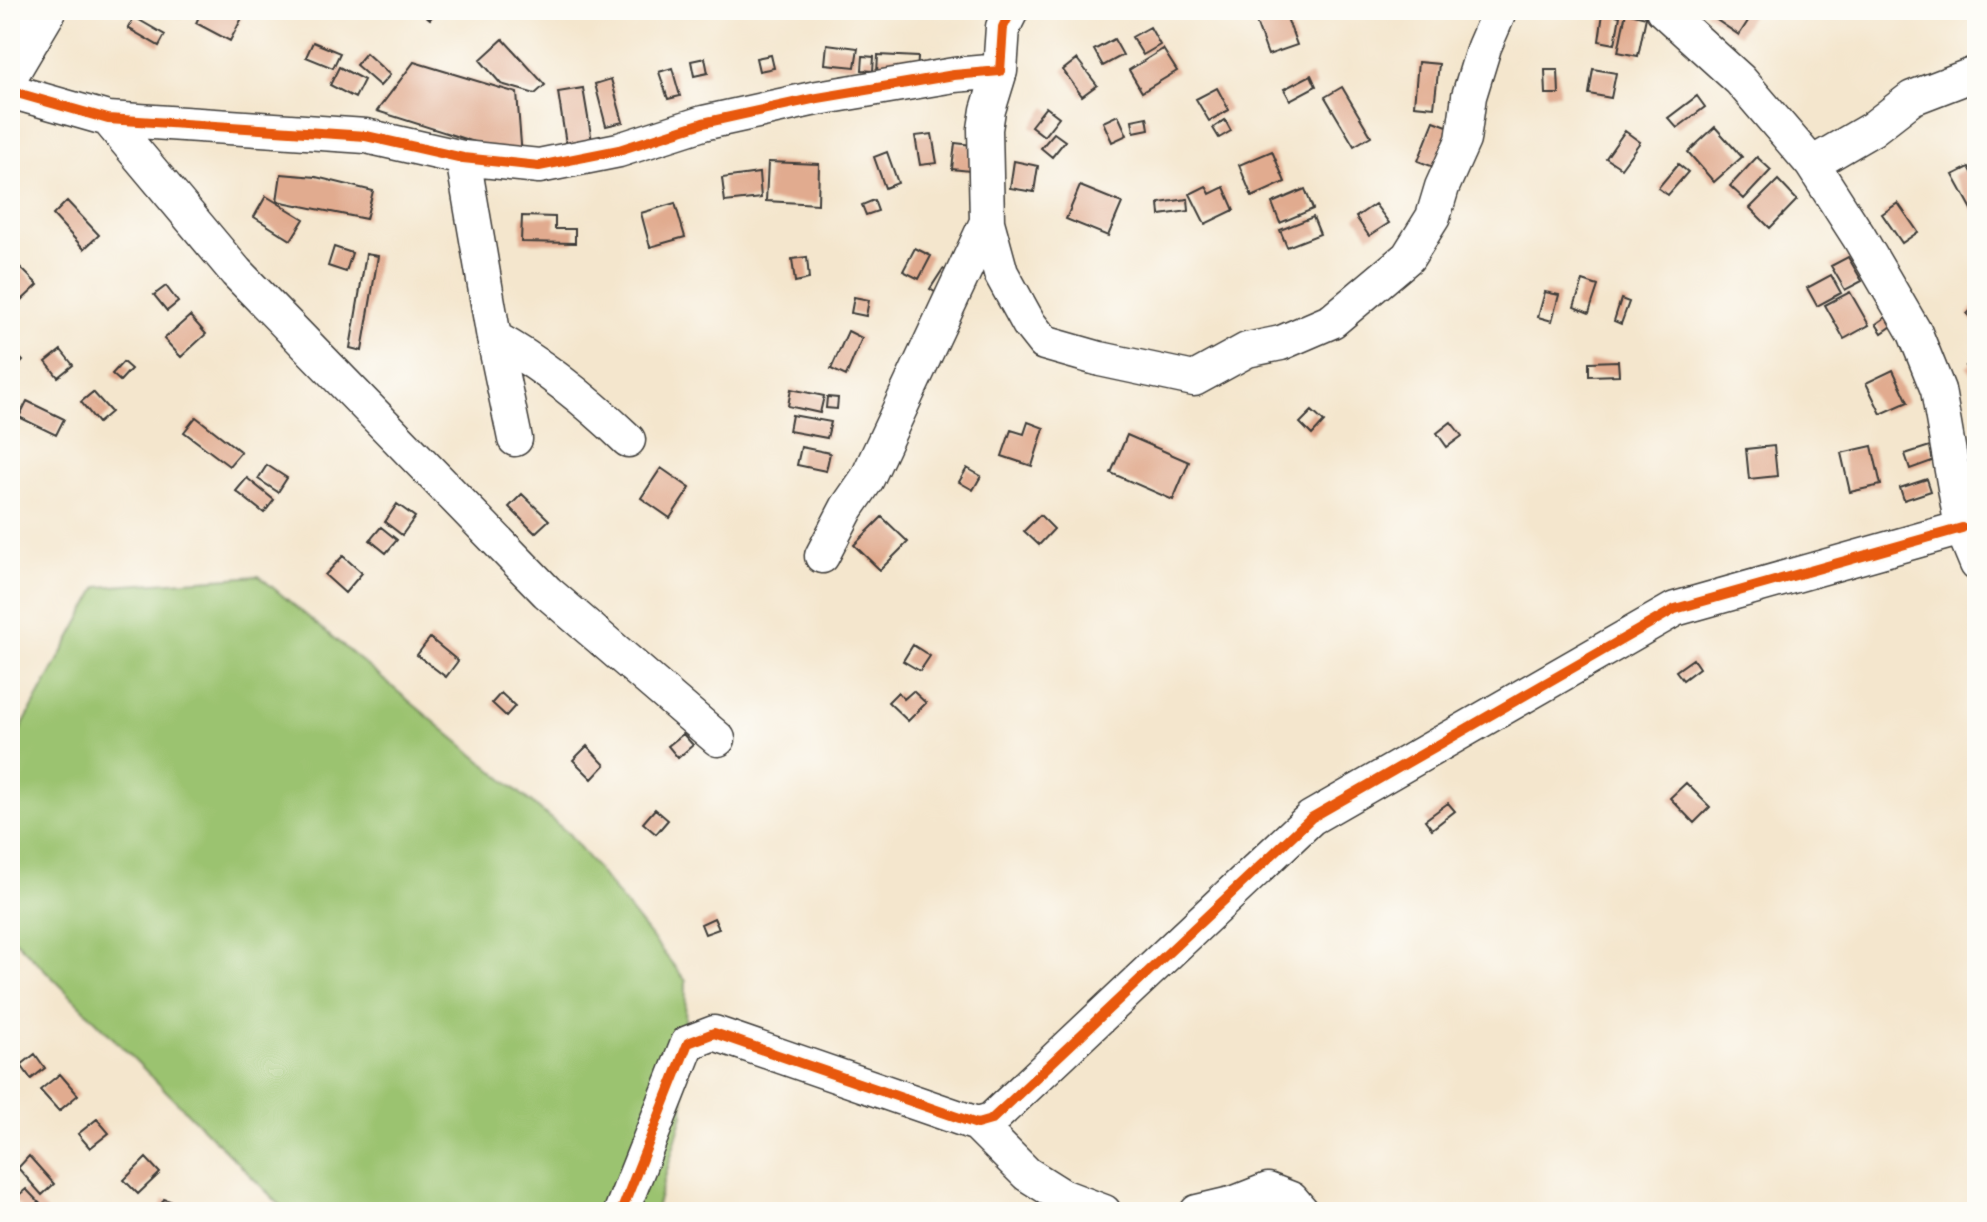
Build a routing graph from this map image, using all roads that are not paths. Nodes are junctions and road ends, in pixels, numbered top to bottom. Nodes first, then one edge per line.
1 (45, 10) edge
2 (1011, 10) edge
3 (1020, 10) edge
4 (1500, 10) edge
5 (1663, 10) edge
6 (10, 69) edge
7 (1000, 71) junction
8 (1977, 73) edge
9 (10, 91) edge
10 (108, 119) junction
11 (463, 158) junction
12 (1812, 164) junction
13 (987, 222) junction
14 (494, 338) junction
15 (515, 439) dead end
16 (628, 440) dead end
17 (1962, 528) junction
18 (822, 556) dead end
19 (1977, 564) edge
20 (718, 739) dead end
21 (977, 1124) junction
22 (621, 1212) edge
23 (1104, 1212) edge
24 (1197, 1212) edge
25 (1302, 1212) edge

1 - 6 main road
2 - 3 street
2 - 7 street
4 - 13 street
5 - 12 street
7 - 11 street
7 - 13 street
8 - 12 street
9 - 10 street
10 - 11 street
10 - 20 street
11 - 14 street
12 - 17 street
13 - 18 street
14 - 15 street
14 - 16 street
17 - 19 street
17 - 21 street
21 - 22 street
21 - 23 street
24 - 25 street

